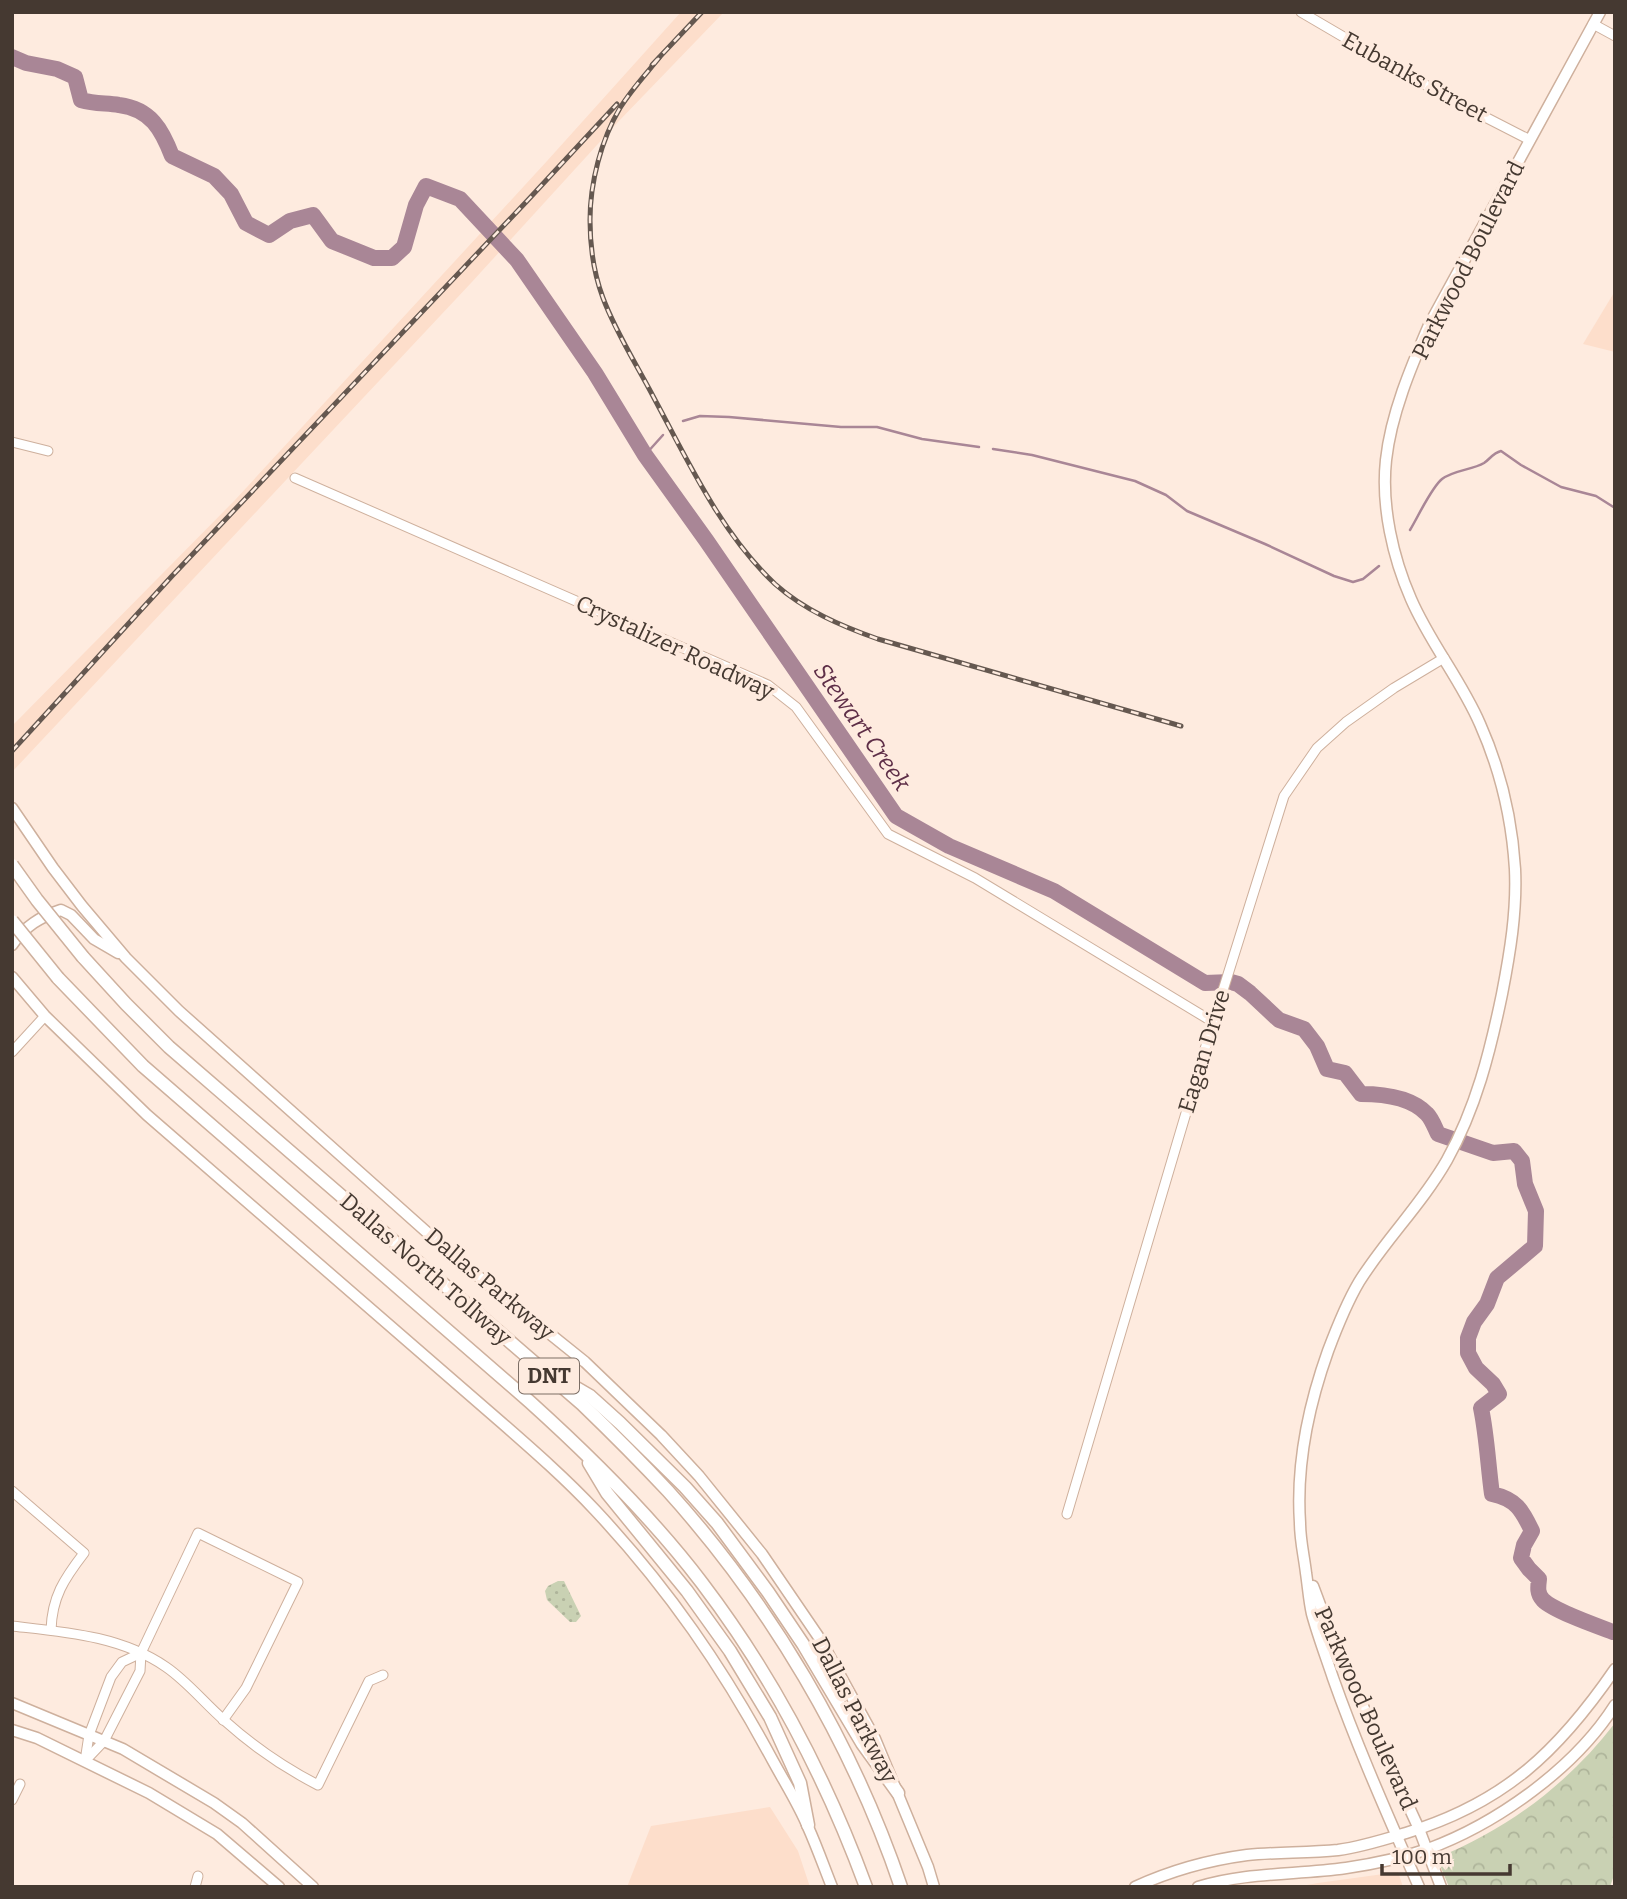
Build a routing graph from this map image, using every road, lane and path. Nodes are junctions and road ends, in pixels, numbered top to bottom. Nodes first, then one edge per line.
1 (1301, 12) edge
2 (1600, 12) edge
3 (1593, 24) junction
4 (1615, 36) edge
5 (1530, 140) junction
6 (12, 442) edge
7 (48, 451) dead end
8 (295, 478) dead end
9 (1444, 658) junction
10 (12, 808) edge
11 (12, 865) edge
12 (12, 921) edge
13 (12, 945) edge
14 (126, 958) junction
15 (13, 976) edge
16 (45, 1016) junction
17 (1213, 1021) junction
18 (12, 1052) edge
19 (541, 1368) junction
20 (578, 1445) junction
21 (12, 1492) edge
22 (1067, 1514) dead end
23 (1305, 1567) junction
24 (12, 1626) edge
25 (51, 1630) junction
26 (141, 1653) junction
27 (1615, 1669) edge
28 (383, 1675) dead end
29 (12, 1703) edge
30 (1615, 1704) edge
31 (223, 1720) junction
32 (12, 1730) edge
33 (89, 1735) junction
34 (1565, 1735) junction
35 (104, 1741) junction
36 (1578, 1749) junction
37 (85, 1761) junction
38 (20, 1784) dead end
39 (898, 1793) junction
40 (12, 1800) edge
41 (808, 1825) junction
42 (1419, 1829) junction
43 (1397, 1836) junction
44 (1427, 1849) junction
45 (1405, 1855) junction
46 (198, 1876) dead end
47 (1155, 1883) edge
48 (310, 1886) edge
49 (195, 1887) edge
50 (279, 1887) edge
51 (832, 1887) edge
52 (866, 1887) edge
53 (901, 1887) edge
54 (934, 1887) edge
55 (1135, 1887) edge
56 (1198, 1887) edge
57 (1419, 1887) edge
58 (1441, 1887) edge

1 - 5 street, Eubanks Street
2 - 3 main road, Parkwood Boulevard
3 - 4 street
3 - 5 main road, Parkwood Boulevard
5 - 9 main road, Parkwood Boulevard
6 - 7 street
8 - 17 street, Crystalizer Roadway
9 - 17 street, Eagan Drive
9 - 23 main road, Parkwood Boulevard
10 - 14 main road, Dallas Parkway
11 - 19 highway, Dallas North Tollway / DNT, bridge
12 - 20 highway, Dallas North Tollway / DNT, bridge
13 - 14 main road
14 - 39 main road, Dallas Parkway
15 - 16 main road
16 - 18 street
16 - 41 main road
17 - 22 street, Eagan Drive
19 - 39 highway
19 - 53 highway, Dallas North Tollway / DNT
20 - 41 highway
20 - 52 highway, Dallas North Tollway / DNT
21 - 25 street
23 - 42 main road, Parkwood Boulevard
23 - 43 main road, Parkwood Boulevard
24 - 25 street
25 - 26 street
26 - 31 street
26 - 31 street
26 - 33 street
26 - 35 street
27 - 34 main road
28 - 31 street
29 - 33 main road
30 - 36 main road
32 - 37 main road
33 - 35 main road
33 - 37 street
34 - 36 main road
34 - 42 main road
35 - 37 street
35 - 48 main road
36 - 44 main road
37 - 50 main road
38 - 40 street
39 - 54 main road, Dallas Parkway
41 - 51 main road
42 - 43 main road
42 - 44 main road, Parkwood Boulevard
43 - 45 main road, Parkwood Boulevard
43 - 47 main road
44 - 45 main road
44 - 58 main road, Parkwood Boulevard
45 - 56 main road
45 - 57 main road, Parkwood Boulevard
46 - 49 street
47 - 55 main road

